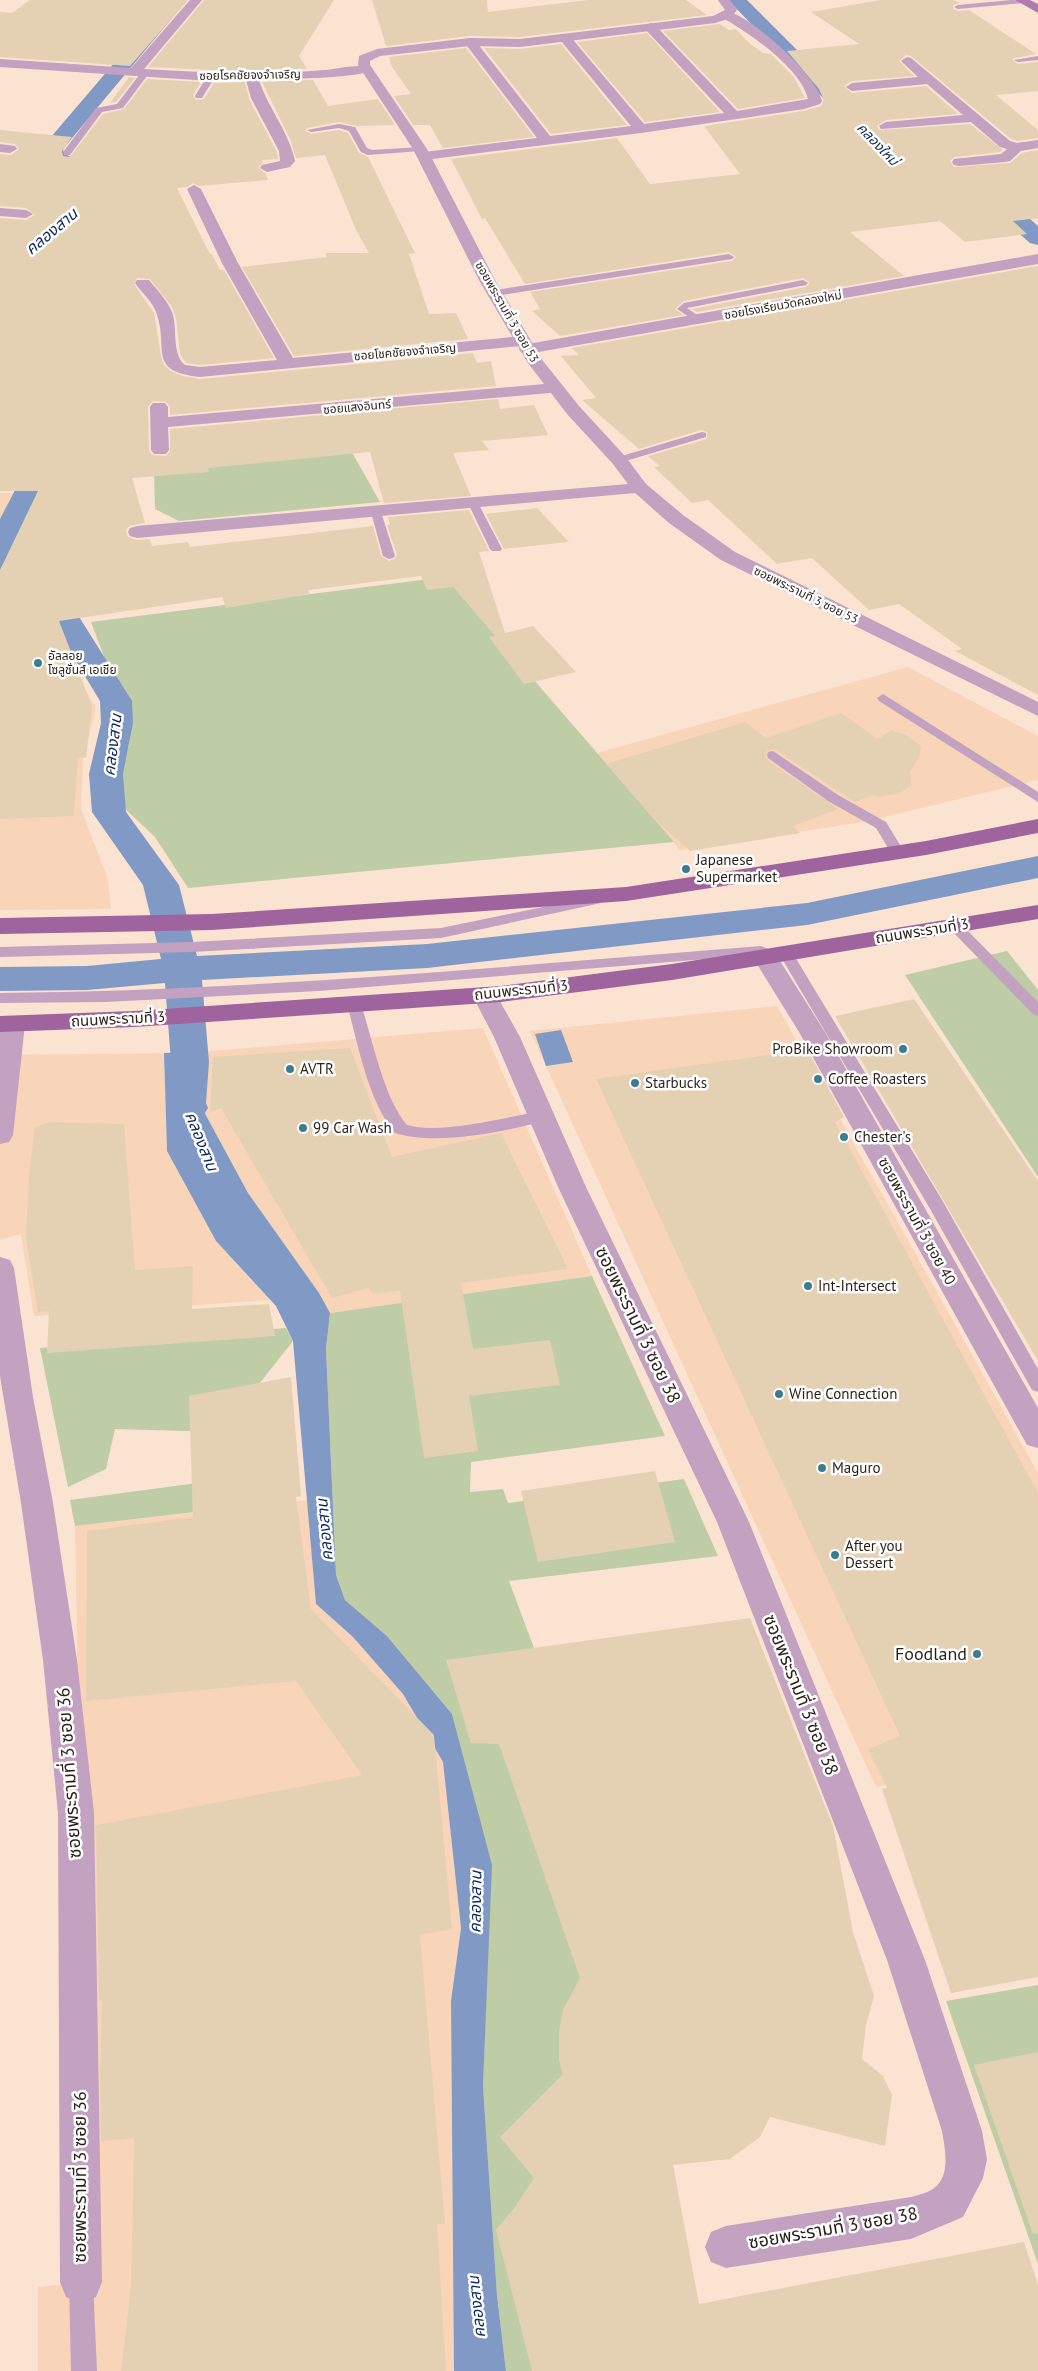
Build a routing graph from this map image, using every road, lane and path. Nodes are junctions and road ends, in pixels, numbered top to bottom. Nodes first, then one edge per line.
1 (196, 0) edge
2 (1022, 1) edge
3 (726, 7) edge
4 (958, 7) dead end
5 (1038, 9) edge
6 (650, 27) junction
7 (564, 38) junction
8 (470, 42) junction
9 (1038, 58) edge
10 (1018, 60) dead end
11 (907, 61) dead end
12 (0, 63) edge
13 (366, 69) junction
14 (134, 72) junction
15 (211, 77) junction
16 (252, 77) junction
17 (930, 80) junction
18 (852, 87) dead end
19 (199, 96) dead end
20 (734, 116) junction
21 (974, 118) junction
22 (886, 126) dead end
23 (641, 129) junction
24 (311, 130) dead end
25 (547, 141) junction
26 (1038, 144) edge
27 (1020, 147) junction
28 (422, 152) junction
29 (67, 153) dead end
30 (1038, 159) edge
31 (959, 162) dead end
32 (267, 168) dead end
33 (194, 189) dead end
34 (0, 212) edge
35 (26, 214) dead end
36 (729, 257) dead end
37 (1038, 259) edge
38 (143, 283) dead end
39 (803, 283) dead end
40 (495, 293) junction
41 (697, 320) junction
42 (525, 345) junction
43 (288, 364) junction
44 (555, 388) junction
45 (702, 435) dead end
46 (160, 450) dead end
47 (619, 460) junction
48 (640, 488) junction
49 (473, 503) junction
50 (376, 512) junction
51 (137, 532) dead end
52 (496, 549) dead end
53 (389, 556) dead end
54 (883, 698) dead end
55 (1038, 710) edge
56 (773, 755) dead end
57 (1038, 798) edge
58 (1038, 826) edge
59 (898, 853) junction
60 (626, 894) junction
61 (1038, 912) edge
62 (0, 926) edge
63 (956, 927) junction
64 (814, 947) junction
65 (0, 952) edge
66 (774, 954) junction
67 (484, 995) junction
68 (0, 998) edge
69 (354, 1004) junction
70 (1038, 1012) edge
71 (6, 1024) edge
72 (541, 1116) junction
73 (0, 1135) edge
74 (0, 1268) edge
75 (1038, 1385) edge
76 (1038, 1436) edge
77 (726, 2247) dead end
78 (81, 2282) joint
79 (84, 2371) edge

1 - 14 street
2 - 4 lane
2 - 5 main road
3 - 6 street
3 - 20 street
6 - 7 street
6 - 20 street
7 - 8 street
7 - 23 street
8 - 13 street
8 - 25 street
9 - 10 lane
11 - 17 street
12 - 14 street, ซอยโรคชัยจงจำเจริญ
13 - 16 street, ซอยโรคชัยจงจำเจริญ
13 - 28 street, ซอยพระรามที่ 3 ซอย 53
14 - 15 street, ซอยโรคชัยจงจำเจริญ
14 - 29 lane
15 - 16 street, ซอยโรคชัยจงจำเจริญ
15 - 19 lane
16 - 32 street
17 - 18 street
17 - 21 street
20 - 23 street
21 - 22 street
21 - 27 street
23 - 25 street
24 - 28 lane
25 - 28 street
26 - 27 street
27 - 30 street
27 - 31 street
28 - 40 street, ซอยพระรามที่ 3 ซอย 53
33 - 43 street
34 - 35 street
36 - 40 lane
37 - 41 street, ซอยโรงเรียนวัดคลองใหม่
38 - 43 street, ซอยโชคชัยจงจำเจริญ
39 - 41 lane
40 - 42 street, ซอยพระรามที่ 3 ซอย 53
41 - 42 street, ซอยโรงเรียนวัดคลองใหม่
42 - 43 street, ซอยโชคชัยจงจำเจริญ
42 - 44 street, ซอยพระรามที่ 3 ซอย 53
44 - 46 street, ซอยแสงอินทร์
44 - 47 street, ซอยพระรามที่ 3 ซอย 53
45 - 47 lane
47 - 48 street, ซอยพระรามที่ 3 ซอย 53
48 - 49 street
48 - 55 street, ซอยพระรามที่ 3 ซอย 53
49 - 50 street
49 - 52 lane
50 - 51 street
50 - 53 lane
54 - 57 lane
56 - 59 lane
58 - 59 main road
59 - 60 main road
60 - 62 main road
60 - 65 lane
61 - 63 main road, ถนนพระรามที่ 3
63 - 64 main road, ถนนพระรามที่ 3
63 - 70 lane
64 - 66 main road, ถนนพระรามที่ 3
64 - 68 lane
66 - 67 main road, ถนนพระรามที่ 3
66 - 75 lane
66 - 76 street, ซอยพระรามที่ 3 ซอย 40
67 - 69 main road, ถนนพระรามที่ 3
67 - 72 street, ซอยพระรามที่ 3 ซอย 38
69 - 71 main road, ถนนพระรามที่ 3
69 - 72 lane
71 - 73 street
72 - 77 street, ซอยพระรามที่ 3 ซอย 38
74 - 78 street, ซอยพระรามที่ 3 ซอย 36
78 - 79 lane

